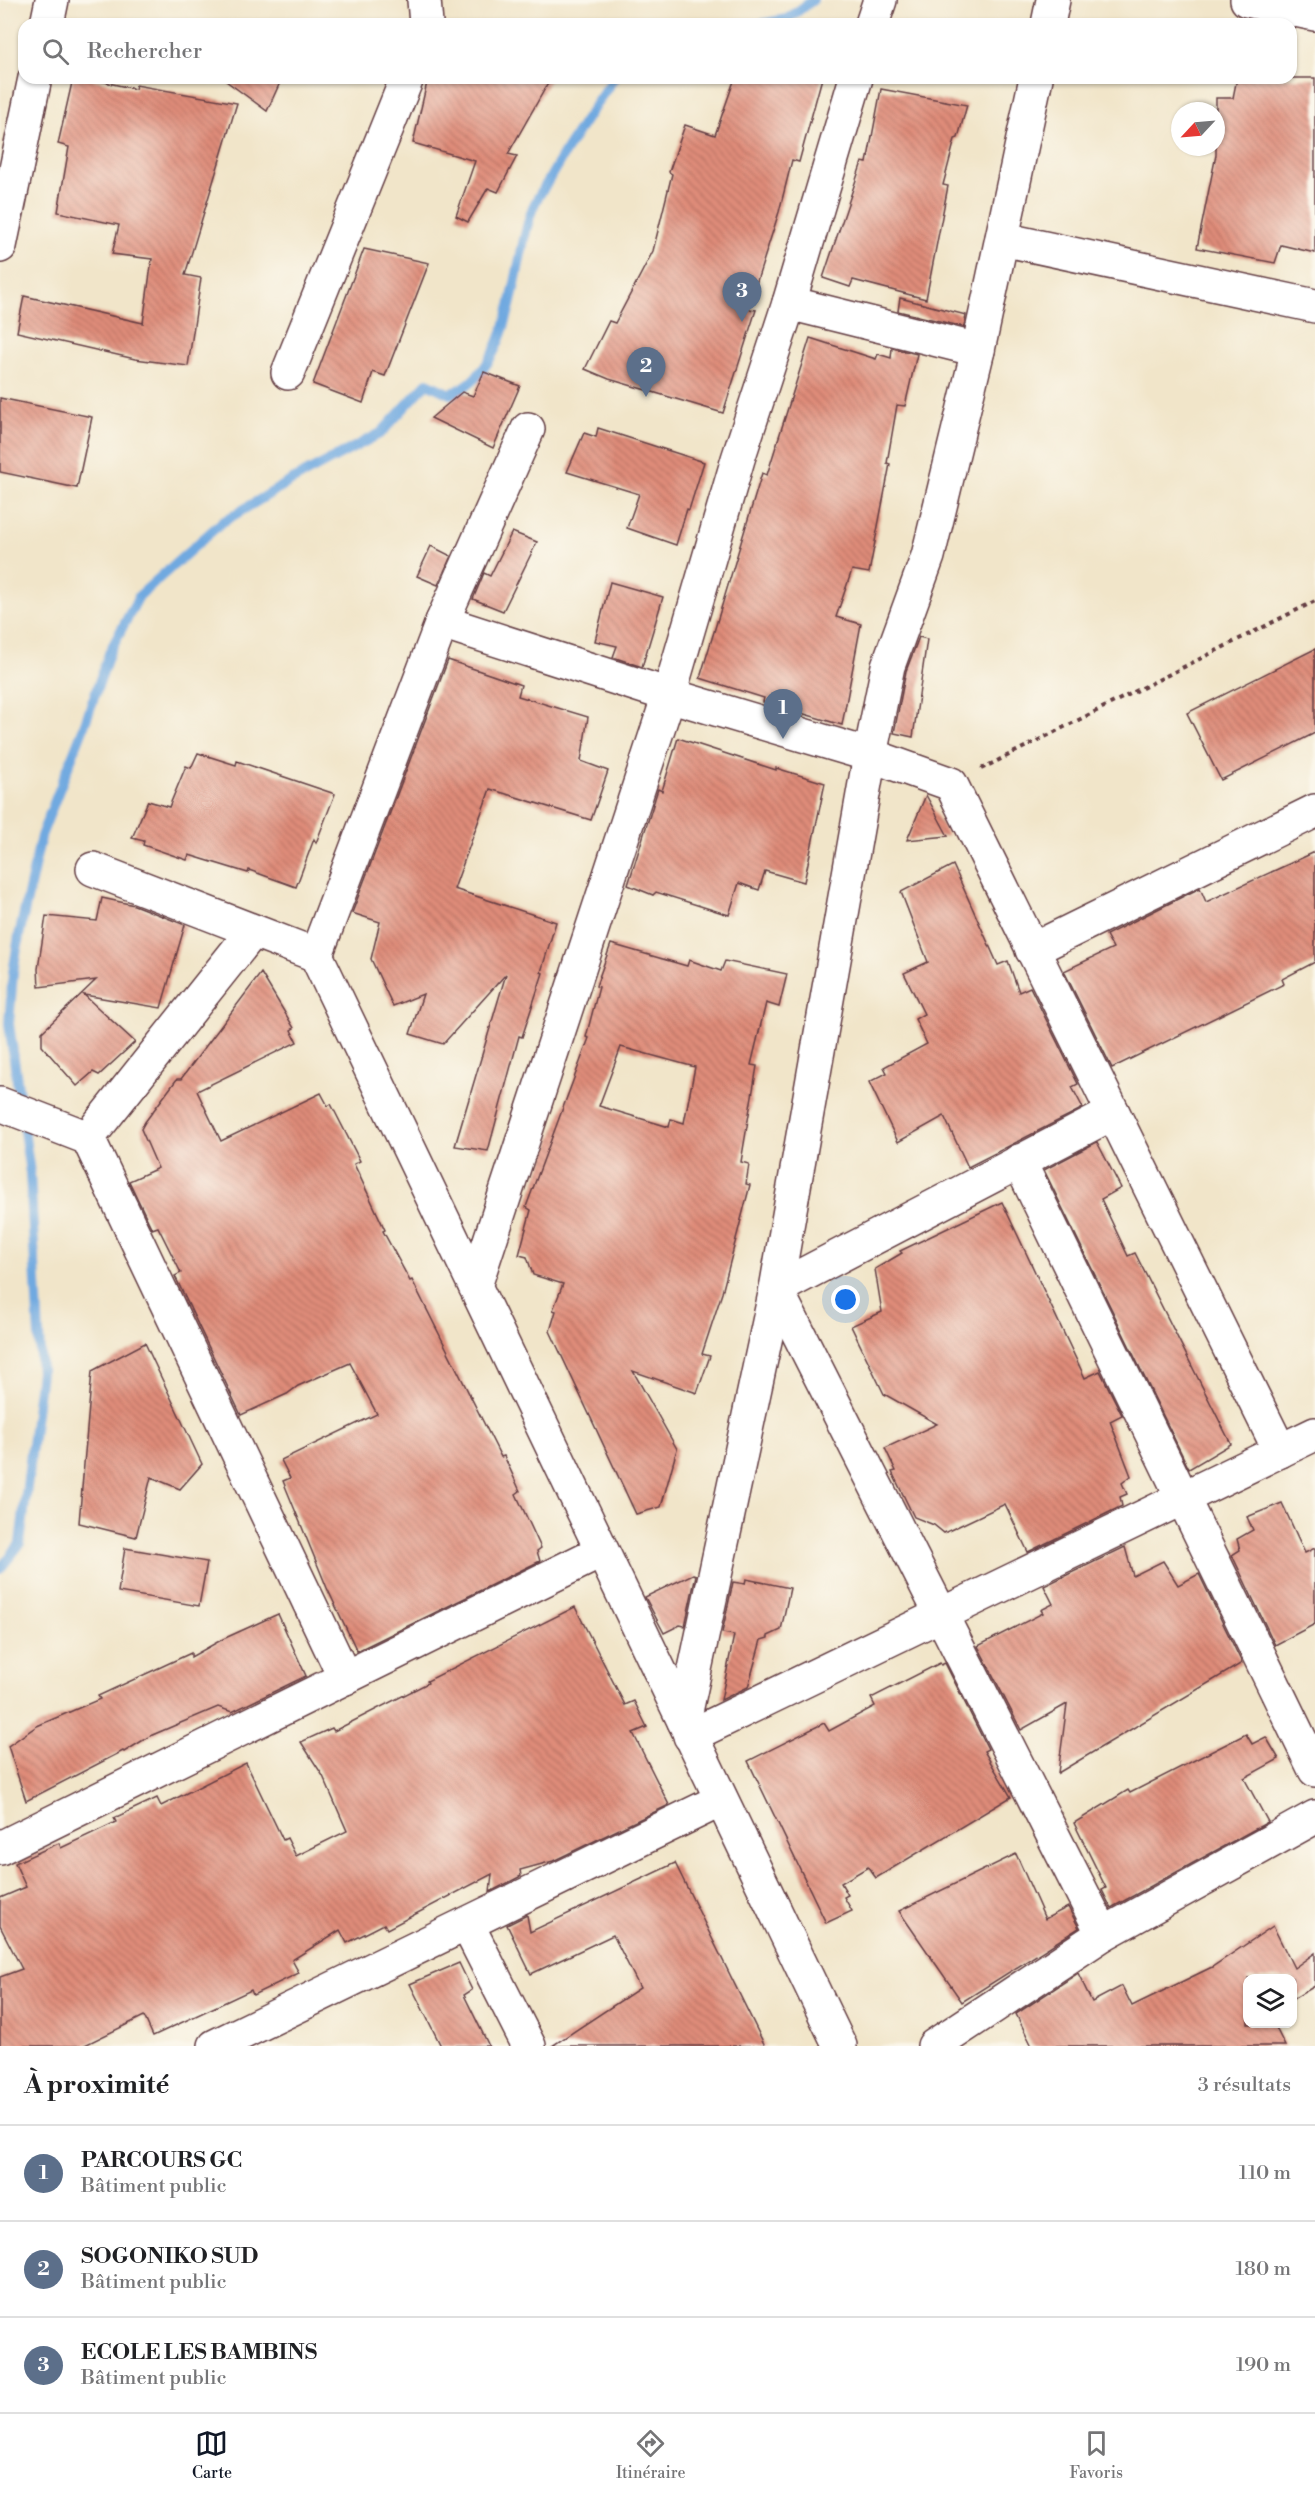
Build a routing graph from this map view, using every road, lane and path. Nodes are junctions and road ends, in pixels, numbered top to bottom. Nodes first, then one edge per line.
1 (52, 0) edge
2 (424, 0) edge
3 (880, 0) edge
4 (1053, 0) edge
5 (1247, 0) edge
6 (1315, 14) edge
7 (48, 18) edge
8 (426, 18) edge
9 (874, 18) edge
10 (1049, 18) edge
11 (34, 84) edge
12 (404, 84) edge
13 (854, 84) edge
14 (1035, 84) edge
15 (1002, 239) junction
16 (0, 246) edge
17 (789, 303) junction
18 (1315, 306) edge
19 (978, 350) junction
20 (288, 373) dead end
21 (528, 429) dead end
22 (1315, 602) edge
23 (442, 622) junction
24 (669, 695) junction
25 (870, 755) junction
26 (951, 784) junction
27 (1315, 811) edge
28 (93, 869) dead end
29 (254, 931) junction
30 (1032, 950) junction
31 (316, 955) junction
32 (0, 1104) edge
33 (1113, 1113) junction
34 (88, 1138) junction
35 (1019, 1161) junction
36 (475, 1286) junction
37 (776, 1289) junction
38 (1315, 1434) edge
39 (1280, 1451) junction
40 (1182, 1497) junction
41 (602, 1551) junction
42 (941, 1614) junction
43 (345, 1678) junction
44 (687, 1728) junction
45 (1315, 1770) edge
46 (721, 1800) junction
47 (1315, 1817) edge
48 (0, 1848) edge
49 (466, 1924) junction
50 (1102, 1934) junction
51 (215, 2046) edge
52 (529, 2046) edge
53 (840, 2046) edge
54 (934, 2046) edge

1 - 7 street
2 - 8 street
3 - 9 street
4 - 10 street
5 - 6 street
11 - 16 street
12 - 20 street
13 - 17 street
14 - 15 street
15 - 18 street
15 - 19 street
17 - 19 street
17 - 24 street
19 - 25 street
21 - 23 street
22 - 26 path
23 - 24 street
23 - 31 street
24 - 25 street
24 - 36 street
25 - 26 street
25 - 37 street
26 - 30 street
27 - 30 street
28 - 29 street
29 - 31 street
29 - 34 street
30 - 33 street
31 - 36 street
32 - 34 street
33 - 35 street
33 - 39 street
34 - 43 street
35 - 37 street
35 - 40 street
36 - 41 street
37 - 42 street
37 - 44 street
38 - 39 street
39 - 40 street
40 - 42 street
40 - 45 street
41 - 43 street
41 - 44 street
42 - 44 street
42 - 50 street
43 - 48 street
44 - 46 street
46 - 49 street
46 - 53 street
47 - 50 street
49 - 51 street
49 - 52 street
50 - 54 street

